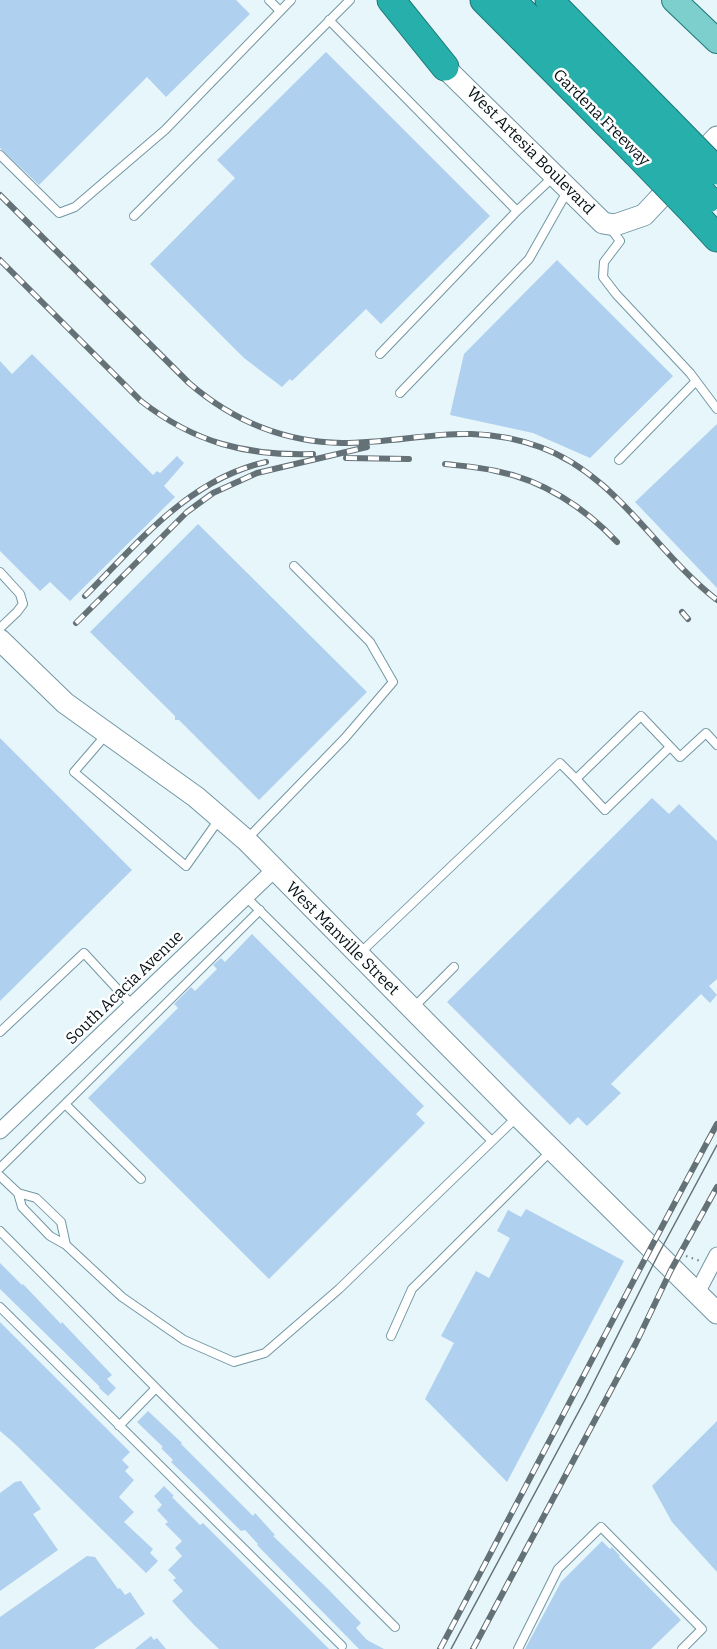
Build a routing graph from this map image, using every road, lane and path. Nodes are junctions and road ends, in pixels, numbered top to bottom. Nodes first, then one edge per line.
1 (269, 0) edge
2 (291, 0) edge
3 (350, 0) edge
4 (376, 0) edge
5 (391, 0) edge
6 (484, 0) edge
7 (510, 0) edge
8 (526, 0) edge
9 (549, 0) edge
10 (674, 0) edge
11 (280, 11) junction
12 (329, 20) junction
13 (717, 41) edge
14 (445, 67) junction
15 (644, 96) junction
16 (650, 136) junction
17 (717, 137) edge
18 (0, 156) edge
19 (717, 171) edge
20 (562, 182) junction
21 (707, 207) edge
22 (517, 211) junction
23 (134, 216) dead end
24 (609, 225) junction
25 (717, 238) edge
26 (380, 354) dead end
27 (696, 381) junction
28 (400, 393) dead end
29 (717, 409) edge
30 (619, 460) dead end
31 (294, 566) dead end
32 (0, 572) edge
33 (0, 628) edge
34 (0, 640) edge
35 (106, 734) junction
36 (717, 745) edge
37 (670, 747) junction
38 (576, 779) junction
39 (220, 817) junction
40 (246, 840) junction
41 (274, 870) junction
42 (246, 897) junction
43 (260, 910) junction
44 (358, 955) junction
45 (454, 967) dead end
46 (132, 1005) junction
47 (412, 1009) junction
48 (0, 1032) edge
49 (65, 1104) junction
50 (518, 1116) junction
51 (0, 1131) edge
52 (492, 1141) junction
53 (552, 1150) junction
54 (0, 1168) edge
55 (0, 1176) edge
56 (141, 1179) dead end
57 (18, 1193) junction
58 (0, 1231) edge
59 (66, 1245) junction
60 (686, 1256) dead end
61 (710, 1258) edge
62 (697, 1293) junction
63 (0, 1307) edge
64 (717, 1313) edge
65 (391, 1336) dead end
66 (156, 1388) junction
67 (119, 1426) junction
68 (394, 1627) dead end
69 (342, 1646) dead end
70 (518, 1649) edge
71 (682, 1649) edge

1 - 11 lane
2 - 11 lane
3 - 12 lane
4 - 14 street, West Artesia Boulevard
5 - 14 highway
6 - 16 highway, Gardena Freeway
7 - 16 highway
8 - 15 highway
9 - 15 highway, Gardena Freeway
10 - 13 main road
11 - 18 lane
12 - 22 lane
12 - 23 lane
14 - 20 street, West Artesia Boulevard
15 - 16 highway, Gardena Freeway
16 - 19 highway, Gardena Freeway, bridge
16 - 21 highway, Gardena Freeway, bridge
17 - 24 street, West Artesia Boulevard
20 - 22 lane
20 - 24 street, West Artesia Boulevard
20 - 28 lane
21 - 25 highway, Gardena Freeway
22 - 26 lane
24 - 27 lane
27 - 29 lane
27 - 30 lane
31 - 40 lane
32 - 33 lane
34 - 35 street, West Manville Street
35 - 39 street, West Manville Street
35 - 39 lane
36 - 37 lane
37 - 38 lane
37 - 38 lane
38 - 44 lane
39 - 40 street, West Manville Street
40 - 41 street, West Manville Street
41 - 42 street, South Acacia Avenue
41 - 44 street, West Manville Street
42 - 43 lane
42 - 46 street, South Acacia Avenue
43 - 49 lane
43 - 52 lane
44 - 47 street, West Manville Street
45 - 47 lane
46 - 48 lane
46 - 51 street, South Acacia Avenue
47 - 50 street, West Manville Street
49 - 54 lane
49 - 56 lane
50 - 52 lane
50 - 53 street, West Manville Street
52 - 59 lane
53 - 62 street, West Manville Street
53 - 65 lane
55 - 57 lane
57 - 59 lane
57 - 59 lane
58 - 66 lane
60 - 61 path
61 - 62 street
62 - 64 street, West Manville Street
63 - 67 lane
66 - 67 lane
66 - 68 lane
67 - 69 lane
70 - 71 lane

